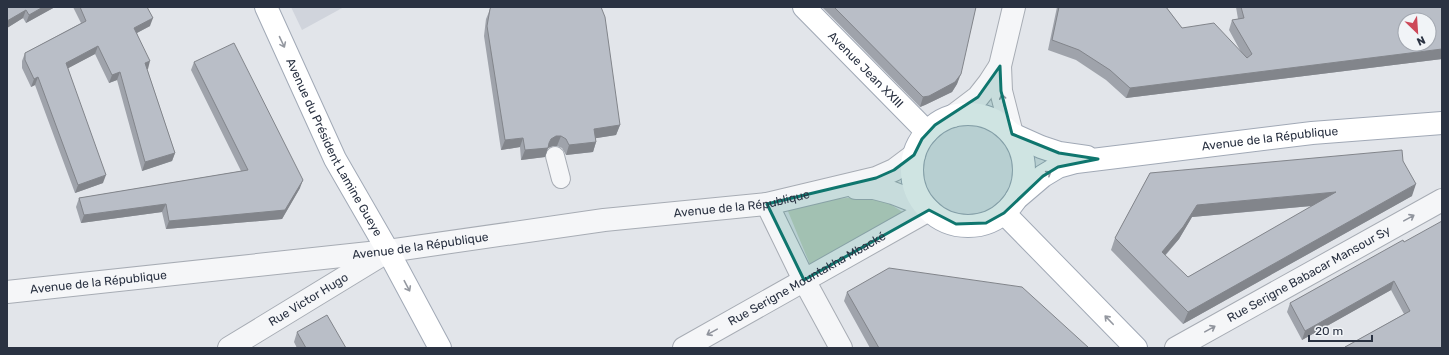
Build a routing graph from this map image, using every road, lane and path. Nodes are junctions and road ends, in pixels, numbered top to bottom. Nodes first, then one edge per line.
1 (266, 7) edge
2 (804, 7) edge
3 (1014, 7) edge
4 (1000, 66) junction
5 (953, 116) junction
6 (1442, 123) edge
7 (927, 132) junction
8 (1012, 134) junction
9 (914, 155) junction
10 (555, 156) dead end
11 (1098, 159) junction
12 (561, 179) dead end
13 (833, 189) junction
14 (1442, 200) edge
15 (767, 204) junction
16 (1010, 206) junction
17 (927, 208) junction
18 (388, 251) junction
19 (804, 280) junction
20 (7, 292) edge
21 (233, 347) edge
22 (440, 348) edge
23 (684, 348) edge
24 (841, 348) edge
25 (1136, 348) edge
26 (1176, 348) edge

1 -> 18 main road, Avenue du Président Lamine Gueye
2 - 7 main road, Avenue Jean XXIII
3 - 4 street
4 - 5 street
8 -> 4 street
5 - 7 main road
5 - 8 main road
6 - 11 main road, Avenue de la République
7 - 9 main road
8 - 11 main road, Avenue de la République
8 - 16 main road
9 - 13 street, Avenue de la République
9 - 17 main road
10 - 12 street
16 -> 11 main road, Avenue de la République
13 - 15 street, Avenue de la République
13 - 17 street, Avenue de la République
26 -> 14 street, Rue Serigne Babacar Mansour Sy
15 - 18 street, Avenue de la République
15 - 19 street
16 - 17 main road
25 -> 16 main road
17 - 19 street, Rue Serigne Mountakha Mbacké
18 - 20 street, Avenue de la République
18 - 21 street, Rue Victor Hugo
18 -> 22 main road, Avenue du Président Lamine Gueye
19 -> 23 street, Rue Serigne Mountakha Mbacké
19 - 24 street

